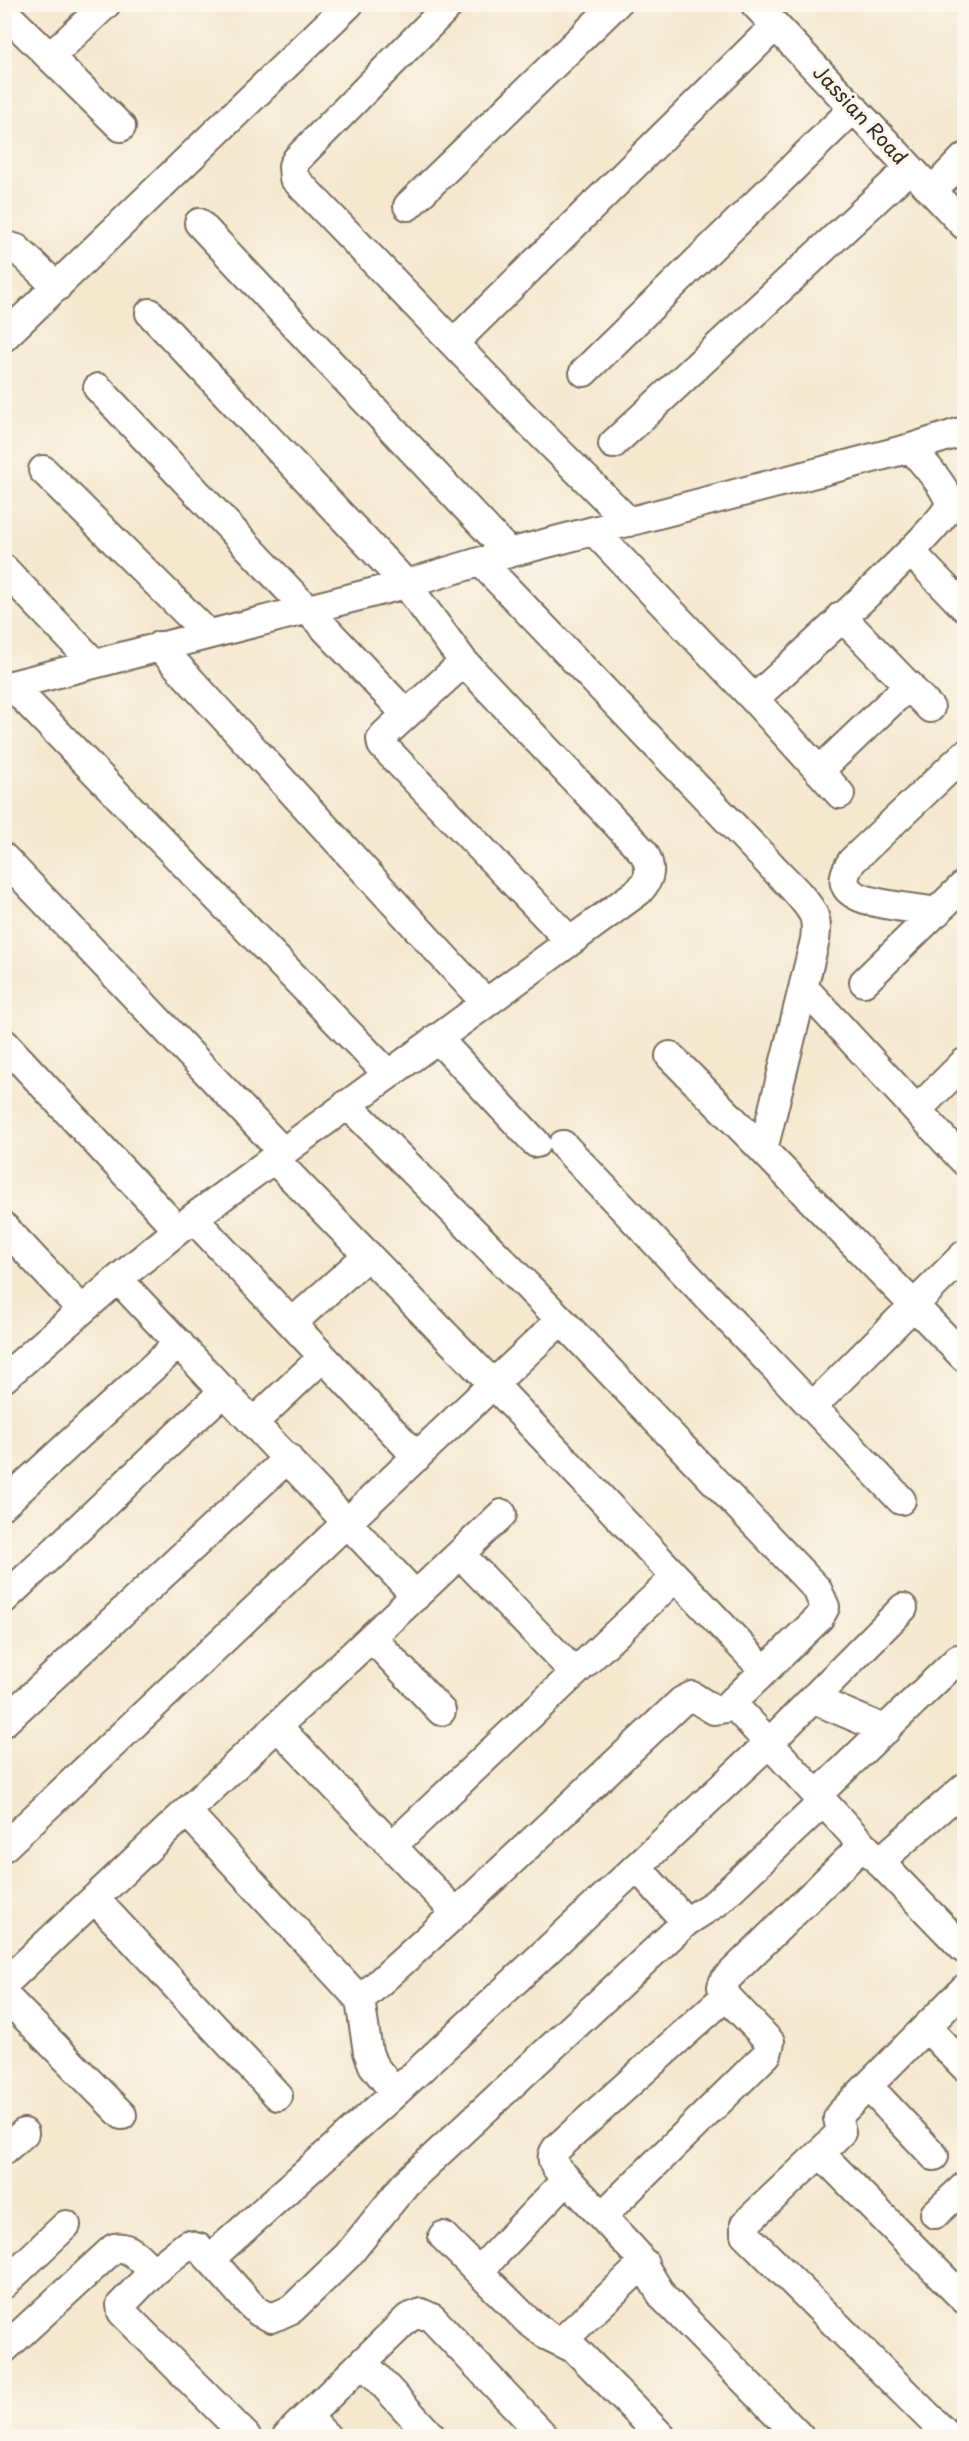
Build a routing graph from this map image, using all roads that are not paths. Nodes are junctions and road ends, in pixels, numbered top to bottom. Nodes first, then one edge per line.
1 (106, 4) edge
2 (350, 4) edge
3 (450, 4) edge
4 (616, 4) edge
5 (755, 4) edge
6 (4, 12) edge
7 (775, 26) junction
8 (50, 57) junction
9 (854, 108) junction
10 (121, 128) dead end
11 (964, 158) edge
12 (910, 168) junction
13 (932, 191) junction
14 (408, 206) dead end
15 (199, 224) dead end
16 (964, 225) edge
17 (4, 245) edge
18 (57, 287) junction
19 (150, 313) dead end
20 (4, 337) edge
21 (454, 343) junction
22 (584, 372) dead end
23 (98, 388) dead end
24 (964, 431) edge
25 (613, 444) dead end
26 (911, 448) junction
27 (44, 470) dead end
28 (629, 522) junction
29 (594, 531) junction
30 (911, 552) junction
31 (509, 553) junction
32 (481, 562) junction
33 (4, 569) edge
34 (406, 584) junction
35 (964, 607) edge
36 (307, 608) junction
37 (841, 616) junction
38 (207, 633) junction
39 (159, 646) junction
40 (464, 662) junction
41 (94, 663) junction
42 (8, 686) edge
43 (909, 686) junction
44 (754, 699) junction
45 (930, 708) dead end
46 (406, 714) junction
47 (964, 755) edge
48 (819, 771) junction
49 (840, 794) dead end
50 (4, 858) edge
51 (964, 885) edge
52 (937, 912) junction
53 (570, 941) junction
54 (864, 982) dead end
55 (804, 988) junction
56 (485, 1002) junction
57 (437, 1038) junction
58 (4, 1043) edge
59 (670, 1056) dead end
60 (964, 1063) edge
61 (388, 1074) junction
62 (347, 1104) junction
63 (917, 1110) junction
64 (763, 1150) junction
65 (278, 1154) junction
66 (964, 1161) edge
67 (185, 1224) junction
68 (4, 1227) edge
69 (368, 1255) junction
70 (964, 1256) edge
71 (118, 1279) junction
72 (914, 1306) junction
73 (82, 1310) junction
74 (561, 1320) junction
75 (292, 1323) junction
76 (179, 1342) junction
77 (323, 1357) junction
78 (964, 1357) edge
79 (4, 1378) edge
80 (494, 1385) junction
81 (224, 1391) junction
82 (812, 1407) junction
83 (254, 1422) junction
84 (417, 1457) junction
85 (288, 1458) junction
86 (901, 1500) dead end
87 (4, 1504) edge
88 (502, 1514) dead end
89 (349, 1522) junction
90 (460, 1554) junction
91 (675, 1578) junction
92 (416, 1596) junction
93 (4, 1599) edge
94 (903, 1608) dead end
95 (372, 1638) junction
96 (958, 1659) dead end
97 (764, 1670) junction
98 (574, 1672) junction
99 (813, 1699) junction
100 (731, 1702) junction
101 (441, 1712) dead end
102 (4, 1722) edge
103 (278, 1727) junction
104 (886, 1730) junction
105 (770, 1743) junction
106 (964, 1788) edge
107 (820, 1798) junction
108 (188, 1813) junction
109 (392, 1846) junction
110 (4, 1847) edge
111 (871, 1854) junction
112 (637, 1867) junction
113 (95, 1899) junction
114 (456, 1913) junction
115 (686, 1922) junction
116 (962, 1943) edge
117 (4, 1984) edge
118 (964, 1989) edge
119 (4, 1995) edge
120 (726, 1996) junction
121 (360, 2000) junction
122 (926, 2027) junction
123 (964, 2067) edge
124 (868, 2086) junction
125 (395, 2093) junction
126 (278, 2096) dead end
127 (122, 2115) dead end
128 (820, 2153) junction
129 (934, 2156) dead end
130 (567, 2179) junction
131 (964, 2187) edge
132 (935, 2214) dead end
133 (602, 2216) junction
134 (66, 2225) dead end
135 (443, 2236) dead end
136 (210, 2259) junction
137 (644, 2264) junction
138 (479, 2271) junction
139 (153, 2272) junction
140 (4, 2284) edge
141 (964, 2300) edge
142 (562, 2341) junction
143 (4, 2349) edge
144 (363, 2362) junction
145 (317, 2427) edge
146 (246, 2436) edge
147 (287, 2436) edge
148 (431, 2436) edge
149 (544, 2436) edge
150 (661, 2436) edge
151 (800, 2436) edge
152 (948, 2436) edge

1 - 8 street
2 - 18 street
3 - 21 street
4 - 14 street
5 - 7 street, Jassian Road
6 - 8 street
7 - 9 street, Jassian Road
7 - 21 street
8 - 10 street
9 - 12 street, Jassian Road
9 - 22 street
11 - 13 street
12 - 13 street, Jassian Road
12 - 25 street
13 - 16 street, Jassian Road
15 - 31 street
17 - 18 street
18 - 20 street
19 - 34 street
21 - 28 street
23 - 36 street
24 - 26 street
26 - 28 street
26 - 30 street
27 - 38 street
28 - 29 street
29 - 31 street
29 - 44 street
30 - 35 street
30 - 37 street
31 - 32 street
32 - 34 street
32 - 55 street
33 - 41 street
34 - 36 street
34 - 40 street
36 - 38 street
36 - 46 street
37 - 43 street
37 - 44 street
38 - 39 street
39 - 41 street
39 - 56 street
40 - 46 street
40 - 53 street
41 - 42 street
42 - 61 street
43 - 45 street
43 - 48 street
44 - 48 street
46 - 53 street
47 - 52 street
48 - 49 street
50 - 65 street
51 - 52 street
52 - 54 street
53 - 56 street
55 - 63 street
55 - 64 street
56 - 57 street
57 - 61 street
57 - 82 street
58 - 67 street
59 - 64 street
60 - 63 street
61 - 62 street
62 - 65 street
62 - 74 street
63 - 66 street
64 - 72 street
65 - 67 street
65 - 69 street
67 - 71 street
67 - 75 street
68 - 73 street
69 - 75 street
69 - 80 street
70 - 72 street
71 - 73 street
71 - 76 street
72 - 78 street
72 - 82 street
73 - 79 street
74 - 80 street
74 - 97 street
75 - 77 street
76 - 81 street
76 - 87 street
77 - 83 street
77 - 84 street
80 - 84 street
80 - 91 street
81 - 83 street
81 - 93 street
82 - 86 street
83 - 85 street
84 - 89 street
85 - 89 street
85 - 102 street
88 - 90 street
89 - 92 street
89 - 110 street
90 - 92 street
90 - 98 street
91 - 97 street
91 - 98 street
92 - 95 street
94 - 99 street
95 - 101 street
95 - 103 street
96 - 104 street
97 - 100 street
98 - 109 street
99 - 104 street
99 - 105 street
100 - 105 street
100 - 114 street
103 - 108 street
103 - 109 street
104 - 107 street
105 - 107 street
105 - 112 street
106 - 111 street
107 - 111 street
107 - 115 street
108 - 113 street
108 - 121 street
109 - 114 street
111 - 116 street
111 - 120 street
112 - 115 street
112 - 125 street
113 - 117 street
113 - 126 street
114 - 121 street
115 - 136 street
118 - 122 street
119 - 127 street
120 - 130 street
120 - 133 street
121 - 125 street
122 - 123 street
122 - 124 street
124 - 128 street
124 - 129 street
125 - 136 street
128 - 141 street
128 - 152 street
130 - 133 street
130 - 138 street
131 - 132 street
133 - 137 street
134 - 140 street
135 - 138 street
136 - 139 street
137 - 142 street
137 - 151 street
138 - 142 street
139 - 143 street
139 - 146 street
142 - 150 street
144 - 145 street
144 - 148 street
144 - 149 street
145 - 147 street

